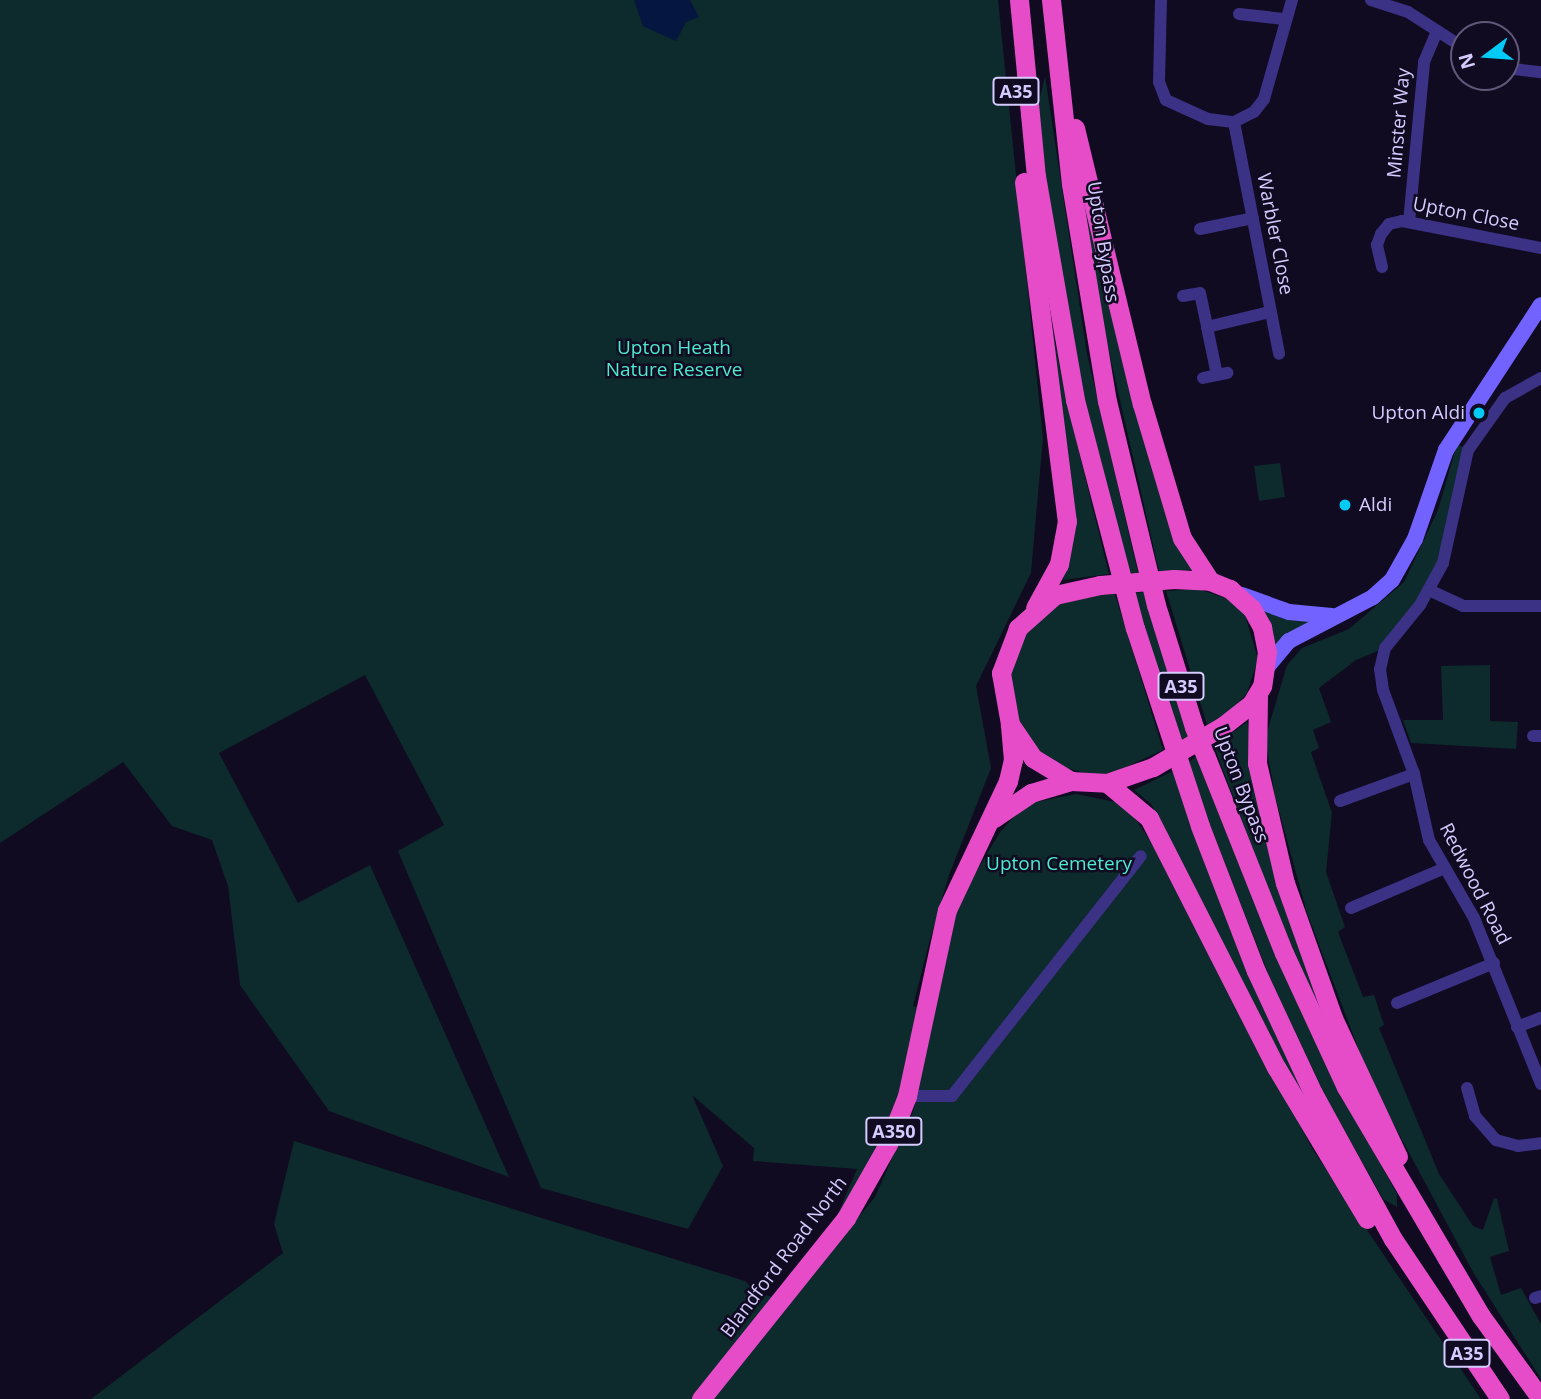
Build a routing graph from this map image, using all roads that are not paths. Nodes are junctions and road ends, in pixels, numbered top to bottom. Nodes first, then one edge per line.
1 (1017, 0) edge
2 (1051, 0) edge
3 (1161, 0) edge
4 (1293, 0) edge
5 (1371, 0) edge
6 (1239, 14) dead end
7 (1284, 19) junction
8 (1437, 32) junction
9 (1450, 40) edge
10 (1520, 70) edge
11 (1541, 72) edge
12 (1234, 122) junction
13 (1253, 218) junction
14 (1409, 222) junction
15 (1200, 229) dead end
16 (1541, 248) edge
17 (1382, 267) dead end
18 (1183, 296) dead end
19 (1541, 305) edge
20 (1270, 312) junction
21 (1207, 327) junction
22 (1279, 354) dead end
23 (1203, 378) dead end
24 (1541, 378) edge
25 (1209, 580) junction
26 (1429, 590) junction
27 (1237, 593) junction
28 (1541, 606) edge
29 (1035, 608) junction
30 (1333, 615) junction
31 (1267, 667) junction
32 (1258, 695) junction
33 (1010, 724) junction
34 (1414, 774) junction
35 (1071, 781) junction
36 (1107, 783) junction
37 (1340, 801) dead end
38 (994, 818) junction
39 (1141, 856) dead end
40 (1445, 868) junction
41 (1351, 908) dead end
42 (1494, 963) junction
43 (1397, 1003) dead end
44 (1541, 1018) edge
45 (1517, 1027) junction
46 (1541, 1084) edge
47 (1467, 1088) dead end
48 (907, 1096) junction
49 (1541, 1143) edge
50 (1434, 1306) junction
51 (1481, 1316) junction
52 (701, 1399) edge
53 (1500, 1399) edge
54 (1541, 1399) edge

1 - 29 highway, A35
1 - 50 highway, A35
2 - 25 highway, A35
2 - 51 highway, Upton Bypass / A35
3 - 12 street
4 - 7 street
5 - 8 street
6 - 7 street
7 - 12 street
8 - 9 street
8 - 14 street, Minster Way
10 - 11 street
12 - 13 street, Warbler Close
13 - 15 street
13 - 20 street, Warbler Close
14 - 16 street, Upton Close
14 - 17 street, Upton Close
18 - 21 street
19 - 30 main road
20 - 21 street
20 - 22 street, Warbler Close
21 - 23 street
24 - 26 street, Redwood Road
25 - 27 highway
25 - 29 highway, bridge
26 - 28 street
26 - 34 street, Redwood Road
27 - 30 main road
27 - 31 highway
29 - 33 highway
30 - 31 main road
31 - 32 highway
32 - 36 highway, bridge
32 - 51 highway, A35
33 - 35 highway
33 - 38 highway, Blandford Road North / A350
34 - 37 street
34 - 40 street, Redwood Road
35 - 36 highway
35 - 38 highway, Blandford Road North / A350
36 - 50 highway, A35
38 - 48 highway, Blandford Road North / A350
39 - 48 street
40 - 41 street
40 - 42 street, Redwood Road
42 - 43 street
42 - 45 street, Redwood Road
44 - 45 street
45 - 46 street, Redwood Road
47 - 49 street
48 - 52 highway, Blandford Road North / A350
50 - 53 highway, A35
51 - 54 highway, Upton Bypass / A35

